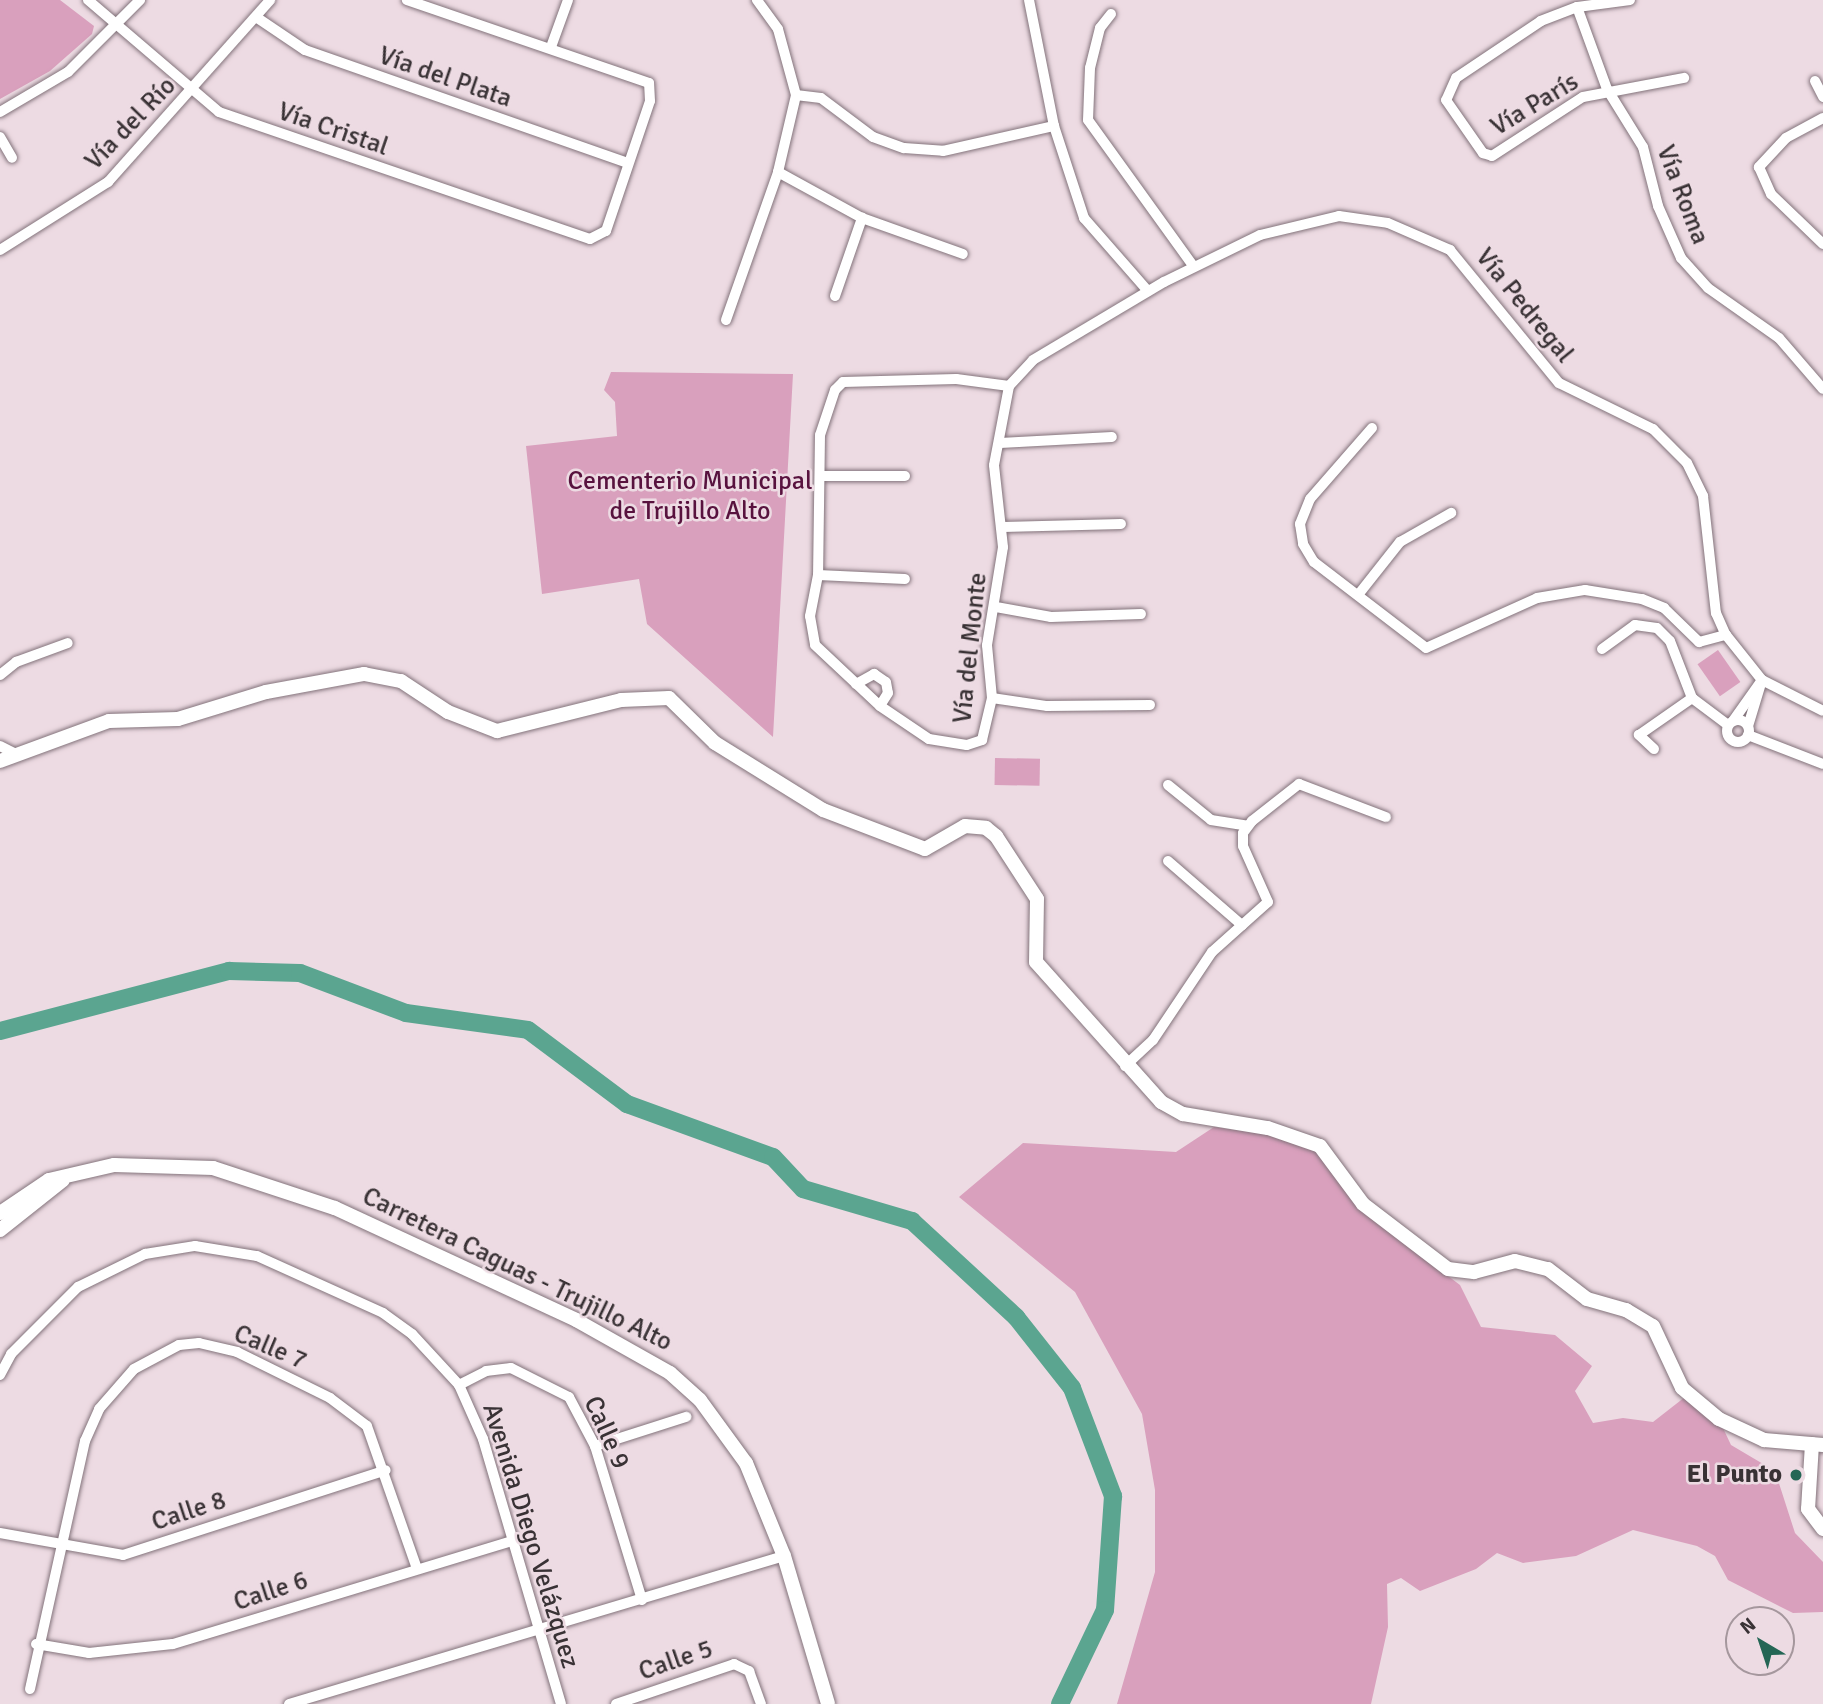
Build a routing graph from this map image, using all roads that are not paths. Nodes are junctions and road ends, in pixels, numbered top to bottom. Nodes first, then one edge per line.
1 (88, 0) edge
2 (140, 0) edge
3 (270, 0) edge
4 (407, 0) edge
5 (568, 0) edge
6 (757, 0) edge
7 (1029, 0) edge
8 (1630, 0) edge
9 (1577, 7) junction
10 (1111, 14) dead end
11 (256, 17) junction
12 (117, 24) junction
13 (551, 47) junction
14 (1684, 78) dead end
15 (1815, 81) dead end
16 (1607, 89) junction
17 (192, 91) junction
18 (796, 95) junction
19 (1823, 97) edge
20 (0, 112) edge
21 (1823, 118) edge
22 (1054, 126) junction
23 (0, 137) edge
24 (12, 158) dead end
25 (628, 163) junction
26 (778, 172) junction
27 (862, 218) junction
28 (1823, 243) edge
29 (0, 250) edge
30 (963, 254) dead end
31 (1194, 267) junction
32 (1148, 291) junction
33 (835, 296) dead end
34 (726, 320) dead end
35 (1009, 386) junction
36 (1823, 388) edge
37 (1372, 428) dead end
38 (1112, 437) dead end
39 (1000, 443) junction
40 (822, 476) junction
41 (905, 476) dead end
42 (1451, 513) dead end
43 (1121, 524) dead end
44 (1003, 527) junction
45 (818, 575) junction
46 (905, 579) dead end
47 (1358, 595) junction
48 (996, 607) junction
49 (1141, 614) dead end
50 (1726, 635) junction
51 (68, 643) dead end
52 (1602, 649) dead end
53 (0, 676) edge
54 (1762, 680) junction
55 (856, 684) junction
56 (992, 698) junction
57 (1692, 698) junction
58 (1150, 705) dead end
59 (880, 706) junction
60 (1823, 711) edge
61 (1731, 723) junction
62 (1748, 731) junction
63 (0, 746) edge
64 (1654, 749) dead end
65 (19, 755) junction
66 (0, 761) edge
67 (1823, 764) edge
68 (1168, 785) dead end
69 (1386, 817) dead end
70 (1248, 826) junction
71 (1168, 861) dead end
72 (1242, 925) junction
73 (1125, 1066) junction
74 (63, 1180) junction
75 (22, 1197) junction
76 (0, 1205) edge
77 (0, 1213) edge
78 (0, 1230) edge
79 (0, 1375) edge
80 (459, 1385) junction
81 (686, 1418) dead end
82 (1817, 1444) edge
83 (595, 1446) junction
84 (386, 1469) junction
85 (1823, 1529) edge
86 (0, 1533) edge
87 (515, 1540) junction
88 (59, 1545) junction
89 (784, 1556) junction
90 (416, 1566) junction
91 (642, 1600) junction
92 (536, 1627) junction
93 (36, 1644) junction
94 (30, 1689) dead end
95 (289, 1704) edge
96 (561, 1704) edge
97 (616, 1704) edge
98 (761, 1704) edge
99 (828, 1704) edge

1 - 12 street, Vía Cristal
2 - 12 street
3 - 11 street, Vía del Río
4 - 13 street
5 - 13 street
6 - 18 street
7 - 22 street
8 - 9 street, Vía París
9 - 16 street, Vía Roma
9 - 16 street, Vía París
10 - 31 street
11 - 17 street, Vía del Río
11 - 25 street, Vía del Plata
12 - 17 street, Vía Cristal
12 - 20 street
13 - 25 street
14 - 16 street, Vía París
15 - 19 street
16 - 36 street, Vía Roma
17 - 25 street, Vía Cristal
17 - 29 street, Vía del Río
18 - 22 street
18 - 26 street
21 - 28 street
22 - 32 street
23 - 24 street
26 - 27 street
26 - 34 street
27 - 30 street
27 - 33 street
31 - 32 street, Vía Pedregal
31 - 50 street, Vía Pedregal
32 - 35 street
35 - 39 street, Vía del Monte
35 - 40 street, Vía del Monte
37 - 47 street
38 - 39 street
39 - 44 street, Vía del Monte
40 - 41 street
40 - 45 street, Vía del Monte
42 - 47 street
43 - 44 street
44 - 48 street, Vía del Monte
45 - 46 street
45 - 55 street, Vía del Monte
47 - 50 street
48 - 49 street
48 - 56 street, Vía del Monte
50 - 54 street, Vía Pedregal
51 - 53 street
52 - 57 street
54 - 60 street, Vía Pedregal
54 - 61 street
54 - 62 street
55 - 59 street, Vía del Monte
55 - 59 street
56 - 58 street
56 - 59 street, Vía del Monte
57 - 61 street
57 - 64 street
61 - 62 street
61 - 62 street
62 - 67 street
63 - 65 street
65 - 66 main road
65 - 73 main road
68 - 70 street
69 - 70 street
70 - 72 street
71 - 72 street
72 - 73 street
73 - 82 main road
74 - 75 main road, Carretera Caguas - Trujillo Alto
74 - 78 main road, Carretera Caguas - Trujillo Alto
74 - 89 main road, Carretera Caguas - Trujillo Alto
75 - 76 main road
75 - 77 main road, Carretera Caguas - Trujillo Alto
79 - 80 street, Avenida Diego Velázquez
80 - 83 street, Calle 9
80 - 87 street, Avenida Diego Velázquez
81 - 83 street
82 - 85 main road
83 - 91 street, Calle 9
84 - 88 street, Calle 8
84 - 88 street, Calle 7
84 - 90 street, Calle 7
86 - 88 street, Calle 8
87 - 90 street, Calle 6
87 - 92 street, Avenida Diego Velázquez
88 - 93 street, Calle 7
89 - 91 street
89 - 99 main road, Carretera Caguas - Trujillo Alto
90 - 93 street, Calle 6
91 - 92 street
92 - 95 street
92 - 96 street, Avenida Diego Velázquez
93 - 94 street, Calle 7
97 - 98 street, Calle 5

